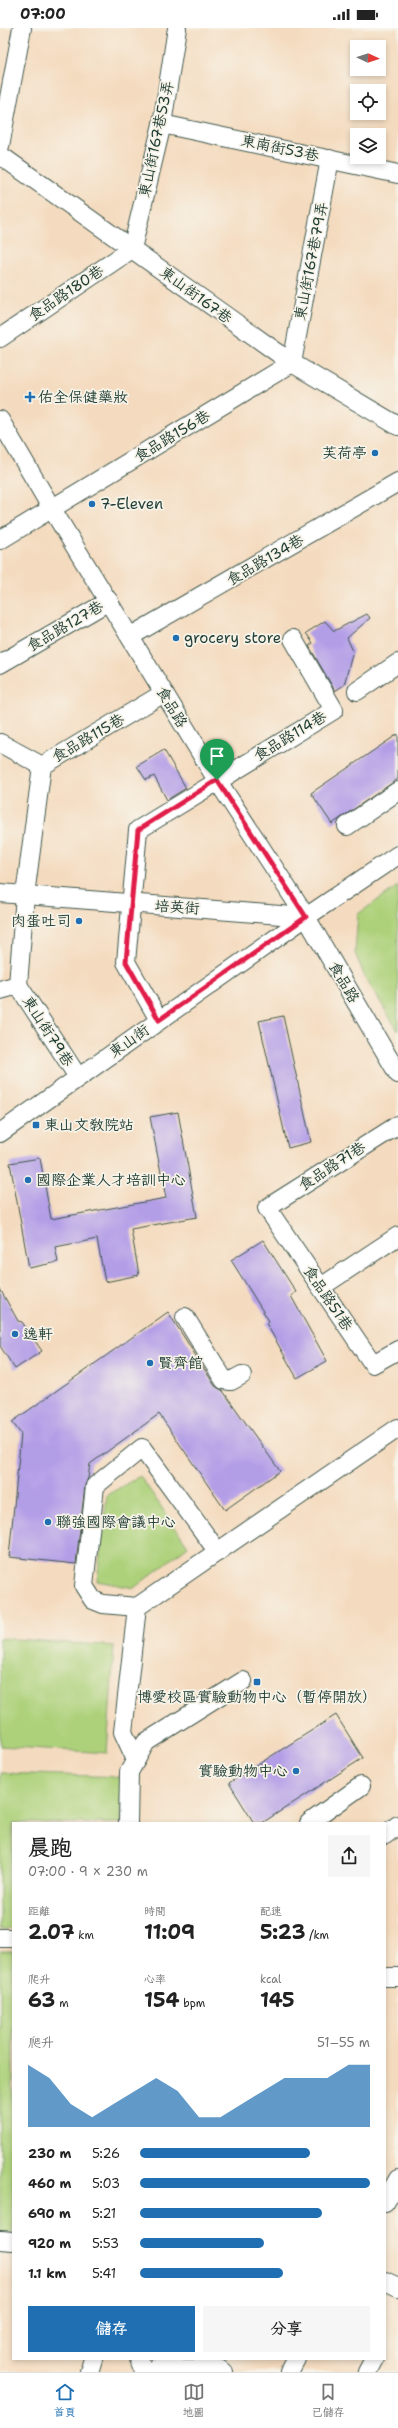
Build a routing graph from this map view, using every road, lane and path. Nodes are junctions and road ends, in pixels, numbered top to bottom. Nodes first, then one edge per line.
1 (22, 28) edge
2 (177, 28) edge
3 (162, 124) junction
4 (0, 146) edge
5 (0, 156) edge
6 (330, 158) junction
7 (398, 174) edge
8 (132, 249) junction
9 (0, 338) edge
10 (292, 363) junction
11 (0, 420) edge
12 (398, 426) edge
13 (398, 482) edge
14 (52, 509) junction
15 (0, 540) edge
16 (109, 601) junction
17 (131, 636) junction
18 (293, 639) dead end
19 (398, 663) edge
20 (0, 664) edge
21 (357, 691) dead end
22 (164, 694) junction
23 (0, 744) edge
24 (42, 766) junction
25 (217, 780) junction
26 (398, 791) edge
27 (347, 826) dead end
28 (398, 855) edge
29 (0, 893) edge
30 (25, 895) junction
31 (131, 903) junction
32 (306, 917) junction
33 (18, 985) junction
34 (0, 990) edge
35 (159, 1020) junction
36 (398, 1074) edge
37 (78, 1077) junction
38 (398, 1124) edge
39 (0, 1133) edge
40 (267, 1208) joint
41 (398, 1236) edge
42 (321, 1287) junction
43 (184, 1317) dead end
44 (398, 1350) edge
45 (242, 1375) dead end
46 (398, 1428) edge
47 (218, 1552) junction
48 (137, 1607) junction
49 (243, 1681) dead end
50 (136, 1760) junction
51 (361, 1786) dead end
52 (128, 1822) edge
53 (310, 1822) edge
54 (398, 1825) edge
55 (386, 1833) edge
56 (0, 1938) edge
57 (12, 1938) edge
58 (386, 1977) edge
59 (398, 1977) edge
60 (398, 2179) edge
61 (386, 2200) edge
62 (0, 2240) edge
63 (12, 2241) edge
64 (386, 2281) edge
65 (398, 2287) edge
66 (93, 2360) edge
67 (139, 2360) edge
68 (295, 2360) edge
69 (373, 2360) edge
70 (89, 2372) edge
71 (144, 2372) edge
72 (152, 2372) edge
73 (224, 2372) edge
74 (289, 2372) edge
75 (367, 2372) edge

1 - 4 street
2 - 3 street, 東山街167巷53弄
3 - 6 street, 東南街53巷
3 - 8 street, 東山街167巷53弄
5 - 8 street, 東山街167巷
6 - 7 street, 東南街53巷
6 - 10 street, 東山街167巷79弄
8 - 9 street, 食品路180巷
8 - 10 street, 東山街167巷
10 - 12 street, 東山街167巷
10 - 14 street, 食品路156巷
11 - 14 street, 食品路
13 - 17 street, 食品路134巷
14 - 15 street, 食品路156巷
14 - 16 street, 食品路
16 - 17 street, 食品路
16 - 20 street, 食品路127巷
17 - 22 street, 食品路
18 - 25 street, 食品路114巷
19 - 21 street
22 - 24 street, 食品路115巷
22 - 25 street, 食品路
23 - 24 street
24 - 30 street, 食品路115巷
25 - 31 street
25 - 32 street, 食品路
26 - 27 street
28 - 32 street, 東山街
29 - 30 street, 培英街
30 - 31 street, 培英街
30 - 33 street, 食品路115巷
31 - 32 street, 培英街
31 - 35 street
32 - 35 street, 東山街
32 - 36 street, 食品路
33 - 34 street
33 - 37 street, 東山街79巷
35 - 37 street, 東山街
37 - 39 street, 東山街
38 - 40 street, 食品路71巷
40 - 42 street, 食品路51巷
41 - 42 street
42 - 44 street, 食品路51巷
43 - 45 street
46 - 47 street
47 - 48 street
47 - 48 street
48 - 50 street
49 - 50 street
50 - 52 street
51 - 53 street
54 - 55 street
56 - 57 street
58 - 59 street
60 - 61 street
62 - 63 street
64 - 65 street
66 - 70 street
67 - 71 street
68 - 74 street
69 - 75 street
72 - 73 street

